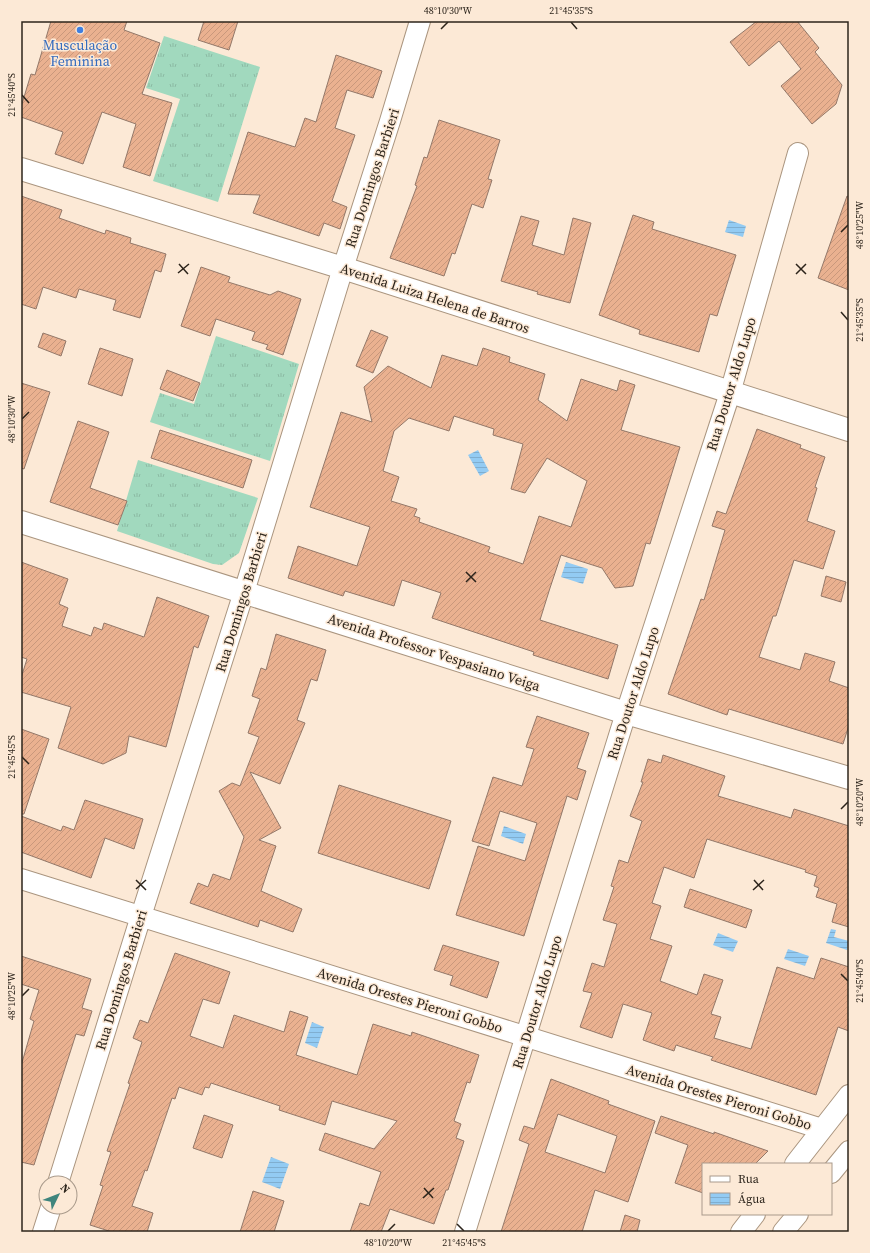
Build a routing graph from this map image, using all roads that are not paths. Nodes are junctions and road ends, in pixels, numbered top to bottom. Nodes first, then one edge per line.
1 (420, 21) edge
2 (798, 153) dead end
3 (21, 169) edge
4 (343, 268) junction
5 (730, 393) junction
6 (849, 430) edge
7 (21, 522) edge
8 (244, 592) junction
9 (626, 713) junction
10 (849, 778) edge
11 (21, 879) edge
12 (141, 916) junction
13 (527, 1037) junction
14 (849, 1095) edge
15 (822, 1129) junction
16 (849, 1150) edge
17 (796, 1163) edge
18 (832, 1172) edge
19 (60, 1175) edge
20 (48, 1215) edge
21 (754, 1215) edge
22 (797, 1215) edge
23 (43, 1232) edge
24 (465, 1232) edge
25 (741, 1232) edge
26 (783, 1232) edge

1 - 4 street, Rua Domingos Barbieri
2 - 5 street, Rua Doutor Aldo Lupo
3 - 4 street, Avenida Luiza Helena de Barros
4 - 5 street, Avenida Luiza Helena de Barros
4 - 8 street, Rua Domingos Barbieri
5 - 6 street, Avenida Luiza Helena de Barros
5 - 9 street, Rua Doutor Aldo Lupo
7 - 8 street, Avenida Professor Vespasiano Veiga
8 - 9 street, Avenida Professor Vespasiano Veiga
8 - 12 street, Rua Domingos Barbieri
9 - 10 street, Avenida Professor Vespasiano Veiga
9 - 13 street, Rua Doutor Aldo Lupo
11 - 12 street, Avenida Orestes Pieroni Gobbo
12 - 13 street, Avenida Orestes Pieroni Gobbo
12 - 19 street, Rua Domingos Barbieri
13 - 15 street, Avenida Orestes Pieroni Gobbo
13 - 24 street, Rua Doutor Aldo Lupo
14 - 15 street
15 - 17 street
16 - 18 street
20 - 23 street
21 - 25 street
22 - 26 street

